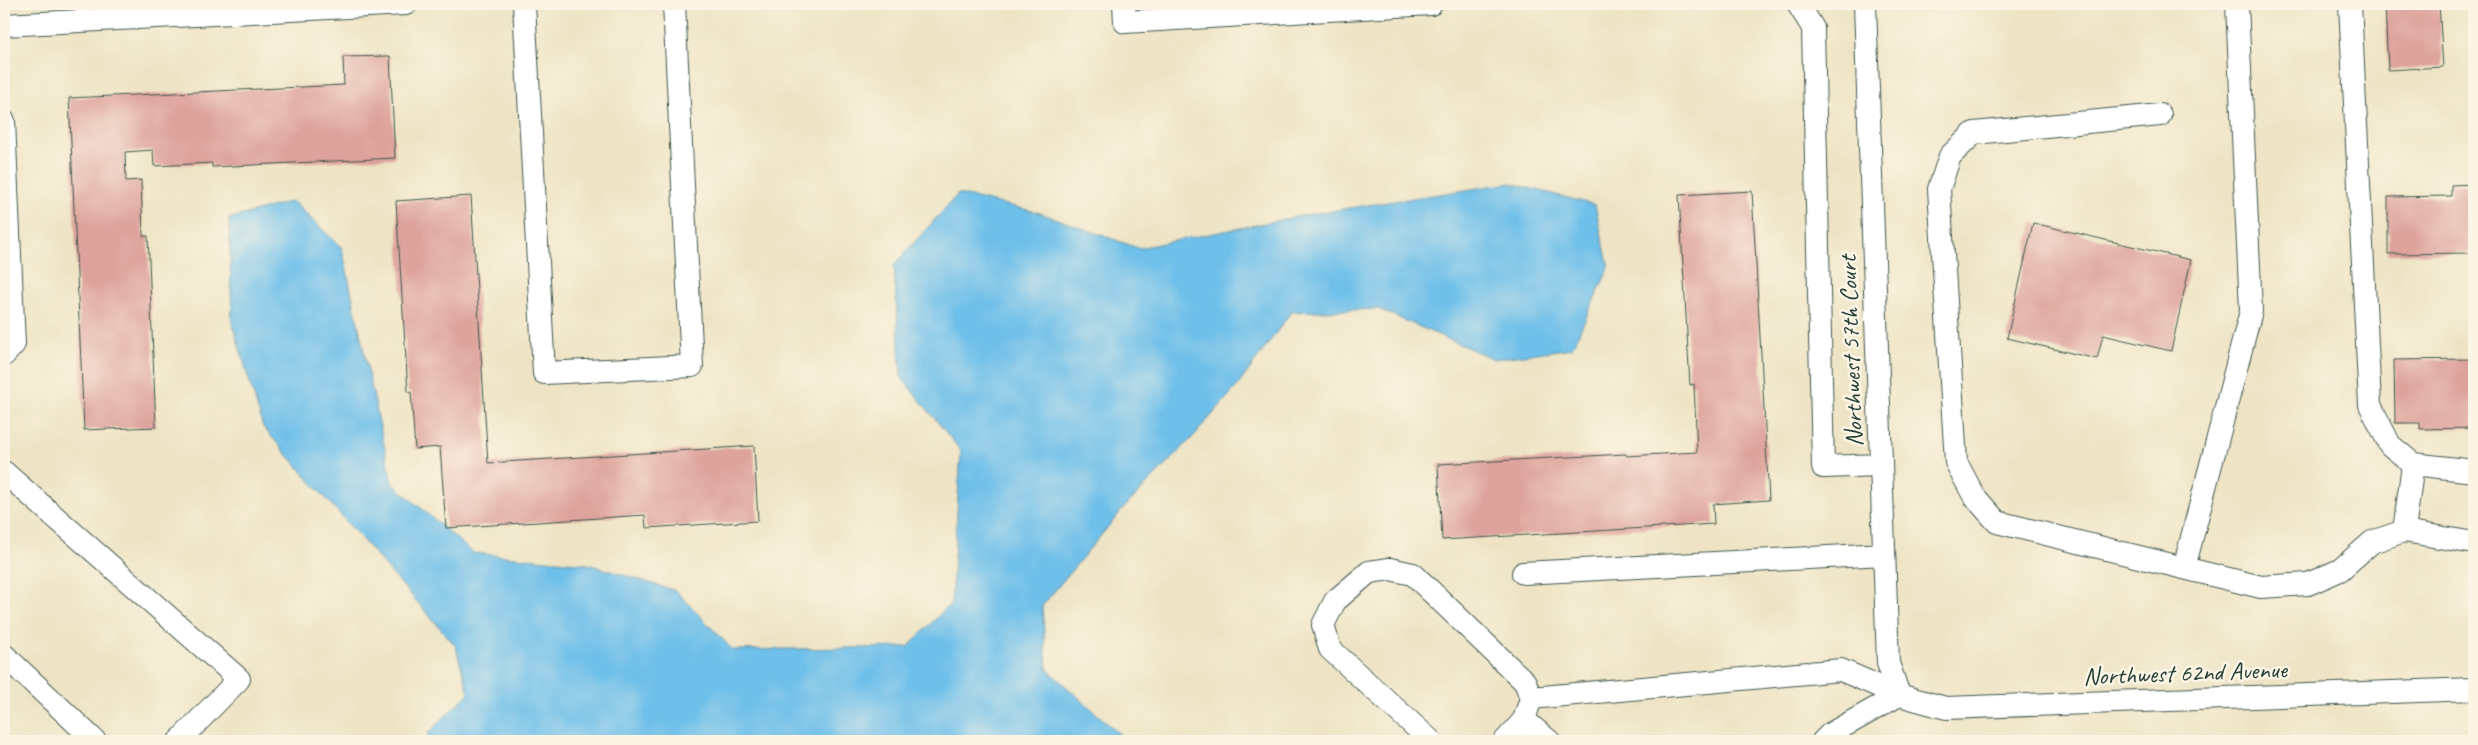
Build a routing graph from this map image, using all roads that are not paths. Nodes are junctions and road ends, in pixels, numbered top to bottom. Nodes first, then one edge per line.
1 (406, 4) edge
2 (524, 4) edge
3 (674, 4) edge
4 (1124, 4) edge
5 (1431, 4) edge
6 (1798, 4) edge
7 (1865, 4) edge
8 (2237, 4) edge
9 (2350, 4) edge
10 (4, 25) edge
11 (2160, 115) dead end
12 (4, 121) edge
13 (4, 354) edge
14 (1881, 464) junction
15 (2413, 464) junction
16 (2474, 471) edge
17 (4, 472) edge
18 (2404, 531) junction
19 (2474, 536) edge
20 (1884, 554) junction
21 (2184, 568) junction
22 (1523, 573) dead end
23 (4, 655) edge
24 (2474, 689) edge
25 (1898, 695) junction
26 (1531, 698) junction
27 (1524, 720) junction
28 (95, 741) edge
29 (179, 741) edge
30 (1431, 741) edge
31 (1505, 741) edge
32 (1549, 741) edge
33 (1823, 741) edge

1 - 10 lane
2 - 3 lane
4 - 5 lane
6 - 14 lane
7 - 14 lane, Northwest 57th Court
8 - 21 lane
9 - 15 lane
11 - 21 lane
12 - 13 lane
14 - 20 lane, Northwest 57th Court
15 - 16 lane
15 - 18 lane
17 - 29 lane
18 - 19 lane
18 - 21 lane
20 - 22 lane
20 - 25 lane, Northwest 57th Court
23 - 28 lane
24 - 25 lane, Northwest 62nd Avenue
25 - 26 lane, Northwest 62nd Avenue
25 - 33 lane
26 - 27 lane
26 - 30 lane
27 - 31 lane
27 - 32 lane

